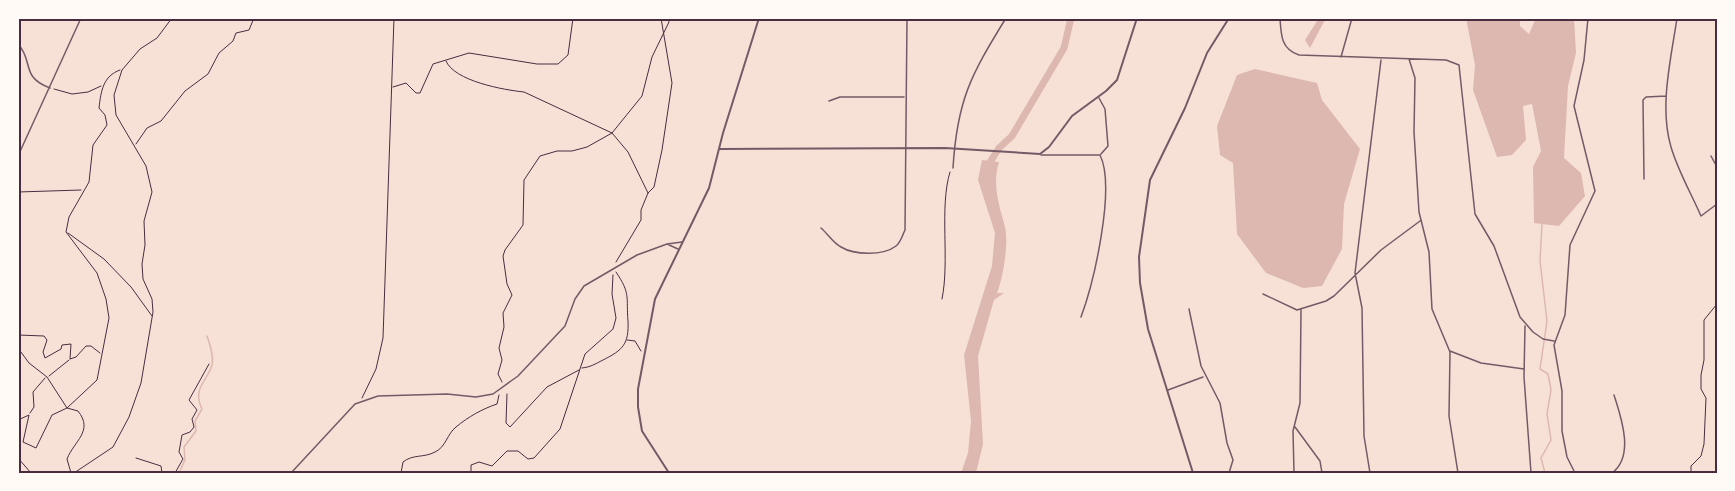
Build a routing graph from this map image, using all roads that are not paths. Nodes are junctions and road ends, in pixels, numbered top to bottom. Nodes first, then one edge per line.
1 (81, 18) edge
2 (759, 18) edge
3 (907, 18) edge
4 (1006, 18) edge
5 (1137, 18) edge
6 (1229, 18) edge
7 (1280, 18) edge
8 (1352, 18) edge
9 (1588, 18) edge
10 (1677, 18) edge
11 (18, 44) edge
12 (1340, 58) junction
13 (1381, 59) junction
14 (1409, 59) junction
15 (50, 88) junction
16 (1667, 96) junction
17 (905, 97) junction
18 (1099, 97) junction
19 (829, 101) dead end
20 (905, 148) junction
21 (719, 149) junction
22 (955, 149) junction
23 (1034, 155) junction
24 (1100, 155) junction
25 (18, 156) edge
26 (1712, 156) dead end
27 (1717, 167) edge
28 (953, 168) road end
29 (1644, 178) dead end
30 (1717, 204) edge
31 (1421, 221) junction
32 (821, 228) dead end
33 (682, 242) junction
34 (666, 244) junction
35 (678, 249) junction
36 (1356, 275) junction
37 (1263, 294) dead end
38 (1190, 309) dead end
39 (1301, 310) junction
40 (1081, 316) dead end
41 (1525, 325) junction
42 (1554, 341) junction
43 (1449, 351) junction
44 (1524, 369) junction
45 (1204, 376) junction
46 (1167, 390) junction
47 (1614, 395) dead end
48 (1294, 427) junction
49 (291, 473) edge
50 (669, 473) edge
51 (1193, 473) edge
52 (1229, 473) edge
53 (1294, 473) edge
54 (1322, 473) edge
55 (1370, 473) edge
56 (1458, 473) edge
57 (1531, 473) edge
58 (1575, 473) edge
59 (1612, 473) edge

1 - 15 street
2 - 21 street
3 - 17 street
4 - 22 street
5 - 18 street
6 - 46 street
7 - 12 street
8 - 12 street
9 - 42 street
10 - 16 street
11 - 15 street
12 - 13 street
13 - 14 street
13 - 36 street
14 - 31 street
14 - 41 street
15 - 25 street
16 - 29 street
16 - 30 street
17 - 19 street
17 - 20 street
18 - 23 street
18 - 24 street
20 - 21 street
20 - 22 street
20 - 32 street
21 - 33 street
22 - 23 street
22 - 28 street
23 - 24 street
24 - 40 street
26 - 27 street
31 - 36 street
31 - 43 street
33 - 34 street
33 - 35 street
34 - 35 street
34 - 49 street
35 - 50 street
36 - 39 street
36 - 55 street
37 - 39 street
38 - 45 street
39 - 48 street
41 - 42 street
41 - 44 street
42 - 58 street
43 - 44 street
43 - 56 street
44 - 57 street
45 - 46 street
45 - 52 street
46 - 51 street
47 - 59 street
48 - 53 street
48 - 54 street

